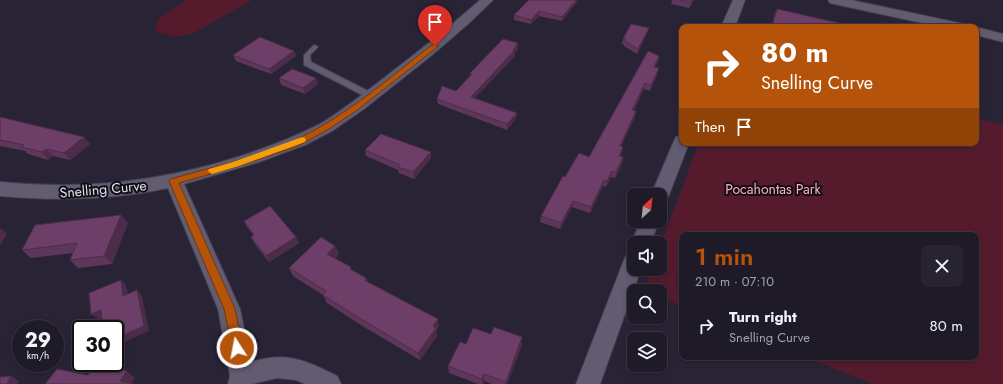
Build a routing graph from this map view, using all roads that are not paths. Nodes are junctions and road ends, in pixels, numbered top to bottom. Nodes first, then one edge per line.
1 (487, 0) edge
2 (739, 0) edge
3 (834, 0) edge
4 (729, 24) edge
5 (945, 24) edge
6 (979, 32) edge
7 (1003, 38) edge
8 (315, 47) dead end
9 (371, 96) junction
10 (680, 146) edge
11 (174, 181) junction
12 (663, 188) edge
13 (0, 189) edge
14 (628, 276) edge
15 (241, 380) edge
16 (329, 384) edge
17 (588, 384) edge

1 - 9 street, Snelling Curve
2 - 4 street
3 - 5 street
6 - 7 street
8 - 9 lane
9 - 11 street, Snelling Curve
10 - 12 street
11 - 13 street, Snelling Curve
11 - 15 street
14 - 17 street
15 - 16 street

